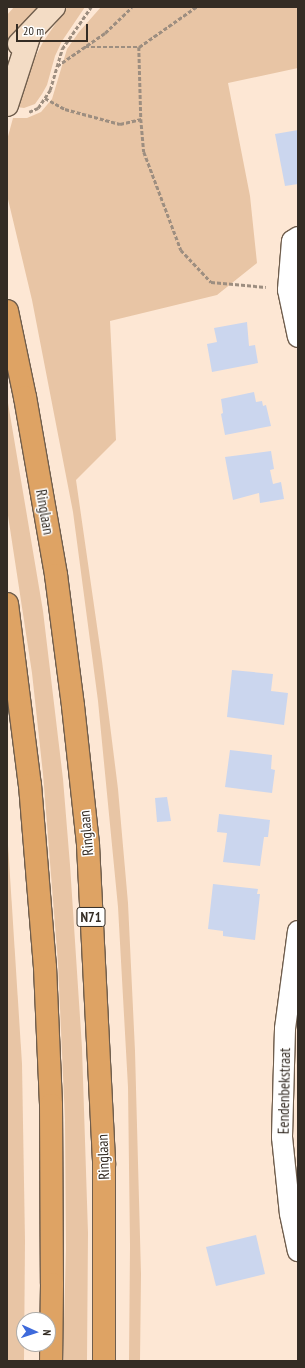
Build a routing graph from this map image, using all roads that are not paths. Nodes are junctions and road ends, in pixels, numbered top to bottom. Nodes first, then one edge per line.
1 (54, 7) edge
2 (30, 34) junction
3 (7, 56) edge
4 (16, 109) edge
5 (298, 237) edge
6 (7, 311) edge
7 (298, 337) edge
8 (7, 604) edge
9 (298, 931) edge
10 (298, 1251) edge
11 (50, 1361) edge
12 (104, 1361) edge

1 - 2 main road
2 - 3 main road
2 - 4 main road
5 - 7 street
6 - 12 highway, Ringlaan / N71
8 - 11 highway
9 - 10 street, Eendenbekstraat

